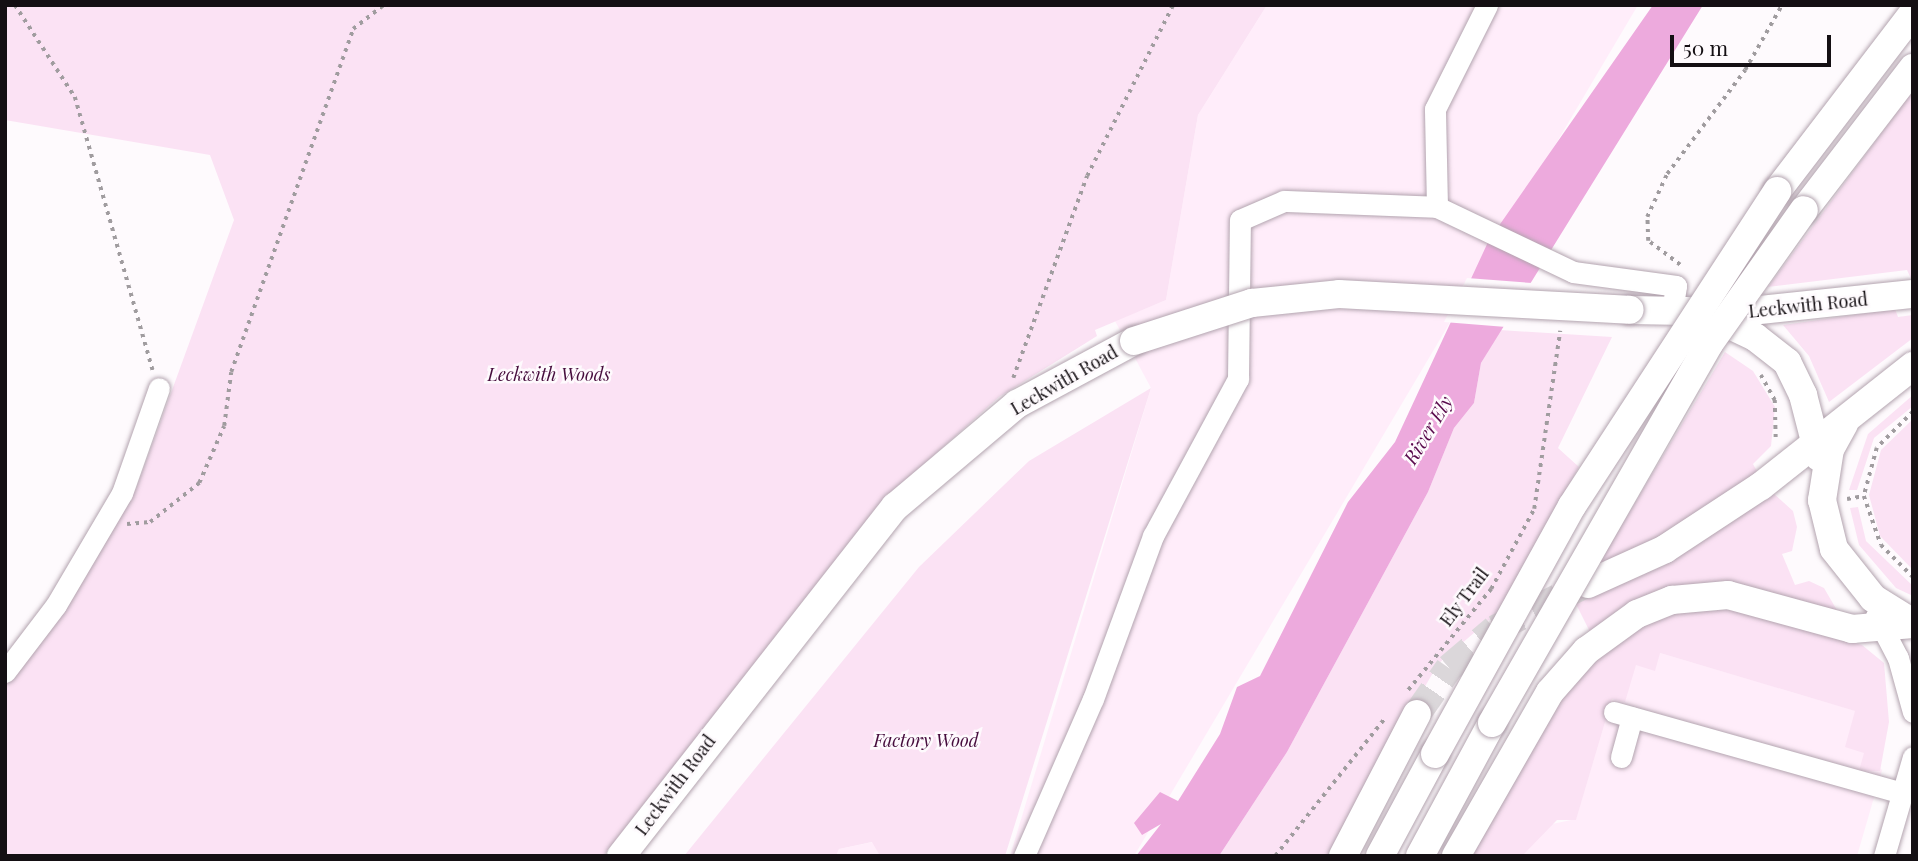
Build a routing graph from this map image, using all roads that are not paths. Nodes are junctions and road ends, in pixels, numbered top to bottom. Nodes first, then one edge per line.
1 (1487, 5) edge
2 (1913, 13) edge
3 (1913, 68) edge
4 (1437, 207) junction
5 (1913, 294) edge
6 (1674, 298) junction
7 (1703, 311) junction
8 (1913, 366) edge
9 (159, 388) road end
10 (1854, 410) junction
11 (1815, 443) junction
12 (1825, 479) junction
13 (1855, 578) junction
14 (1588, 584) tunnel mouth
15 (1913, 623) edge
16 (1882, 626) junction
17 (5, 671) edge
18 (1404, 706) tunnel mouth
19 (1913, 712) edge
20 (1621, 757) dead end
21 (1913, 757) edge
22 (1902, 793) junction
23 (621, 856) edge
24 (1024, 856) edge
25 (1343, 856) edge
26 (1380, 856) edge
27 (1420, 856) edge
28 (1456, 856) edge
29 (1885, 856) edge

1 - 4 street
2 - 26 main road, bridge
3 - 27 main road, bridge
4 - 6 street
4 - 24 street
5 - 7 main road, Leckwith Road
6 - 7 main road, Leckwith Road
6 - 23 main road, Leckwith Road, bridge
7 - 11 main road, Leckwith Road
8 - 10 main road
9 - 17 street
10 - 11 main road
10 - 12 main road
11 - 12 main road, Leckwith Road
11 - 14 main road
12 - 13 main road
13 - 15 main road
13 - 16 street
15 - 16 main road
16 - 19 street
16 - 28 main road
18 - 25 main road
20 - 22 street
21 - 22 street
22 - 29 street

